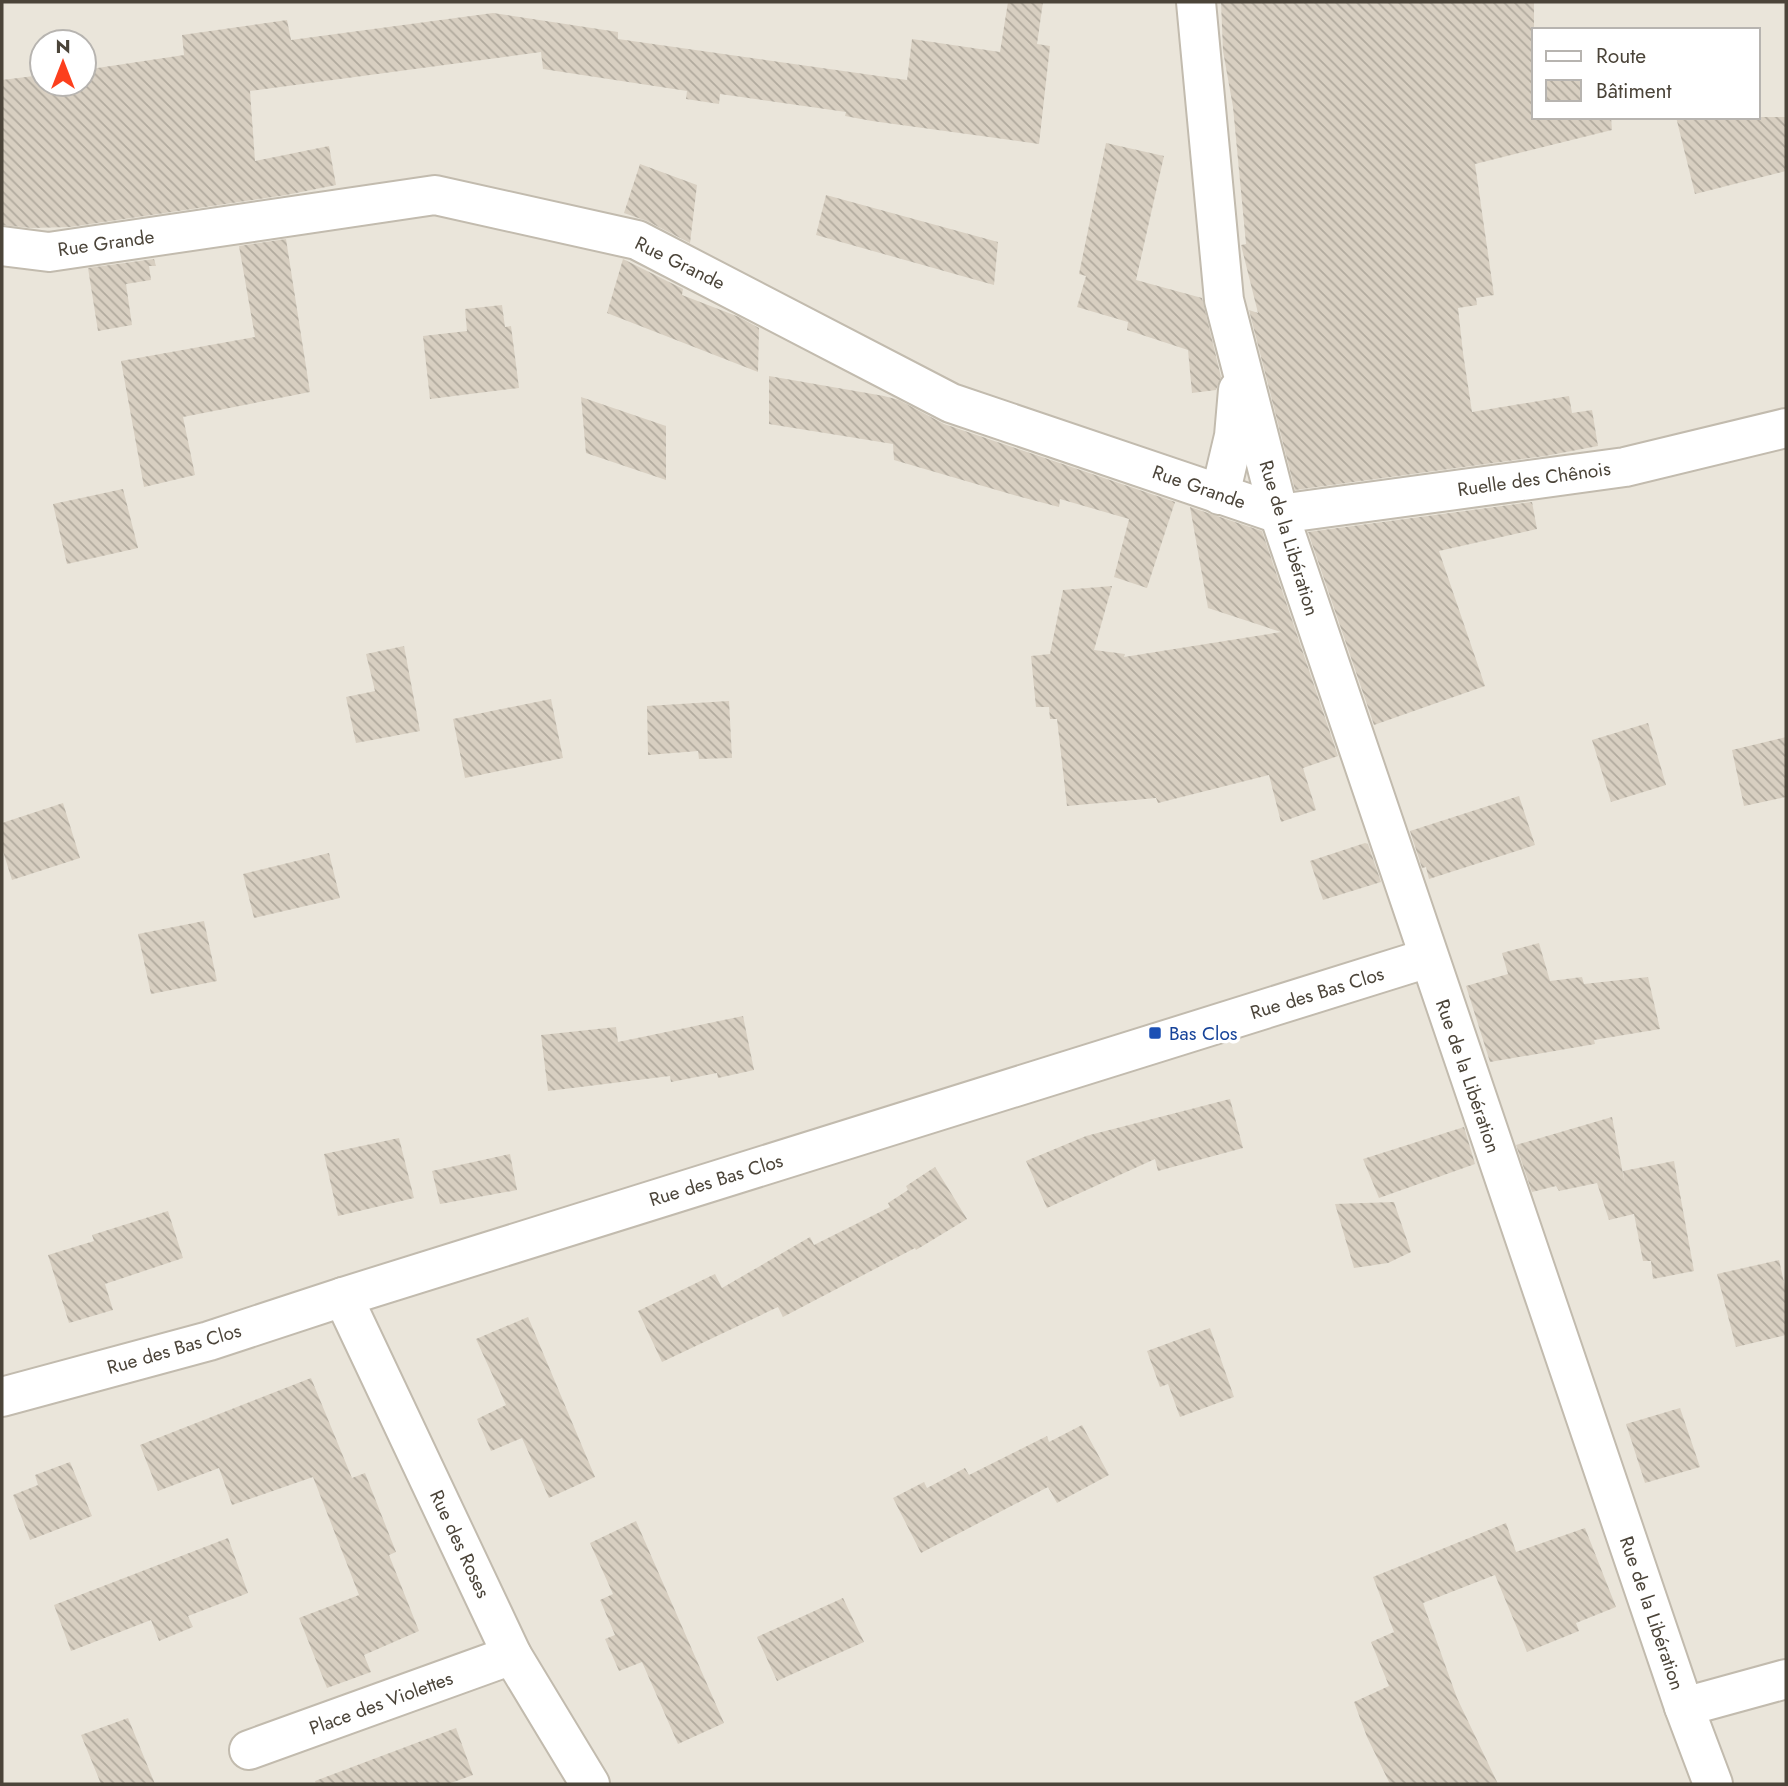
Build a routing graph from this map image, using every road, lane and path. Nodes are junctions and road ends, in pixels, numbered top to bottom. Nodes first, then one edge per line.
1 (1196, 2) edge
2 (2, 246) edge
3 (1240, 363) junction
4 (1786, 428) edge
5 (1220, 495) junction
6 (1279, 514) junction
7 (1428, 958) junction
8 (343, 1297) junction
9 (2, 1397) edge
10 (512, 1655) junction
11 (1786, 1679) edge
12 (1684, 1707) junction
13 (249, 1750) dead end
14 (590, 1784) edge
15 (1713, 1784) edge

1 - 3 street, Rue de la Libération
2 - 5 street, Rue Grande
3 - 5 street, Rue de la Libération
3 - 6 street, Rue de la Libération
4 - 6 street, Ruelle des Chênois
5 - 6 street, Rue Grande
6 - 7 street, Rue de la Libération
7 - 8 street, Rue des Bas Clos
7 - 12 street, Rue de la Libération
8 - 9 street, Rue des Bas Clos
8 - 10 street, Rue des Roses
10 - 13 street, Place des Violettes
10 - 14 street, Rue des Roses
11 - 12 street
12 - 15 street, Rue de la Libération

